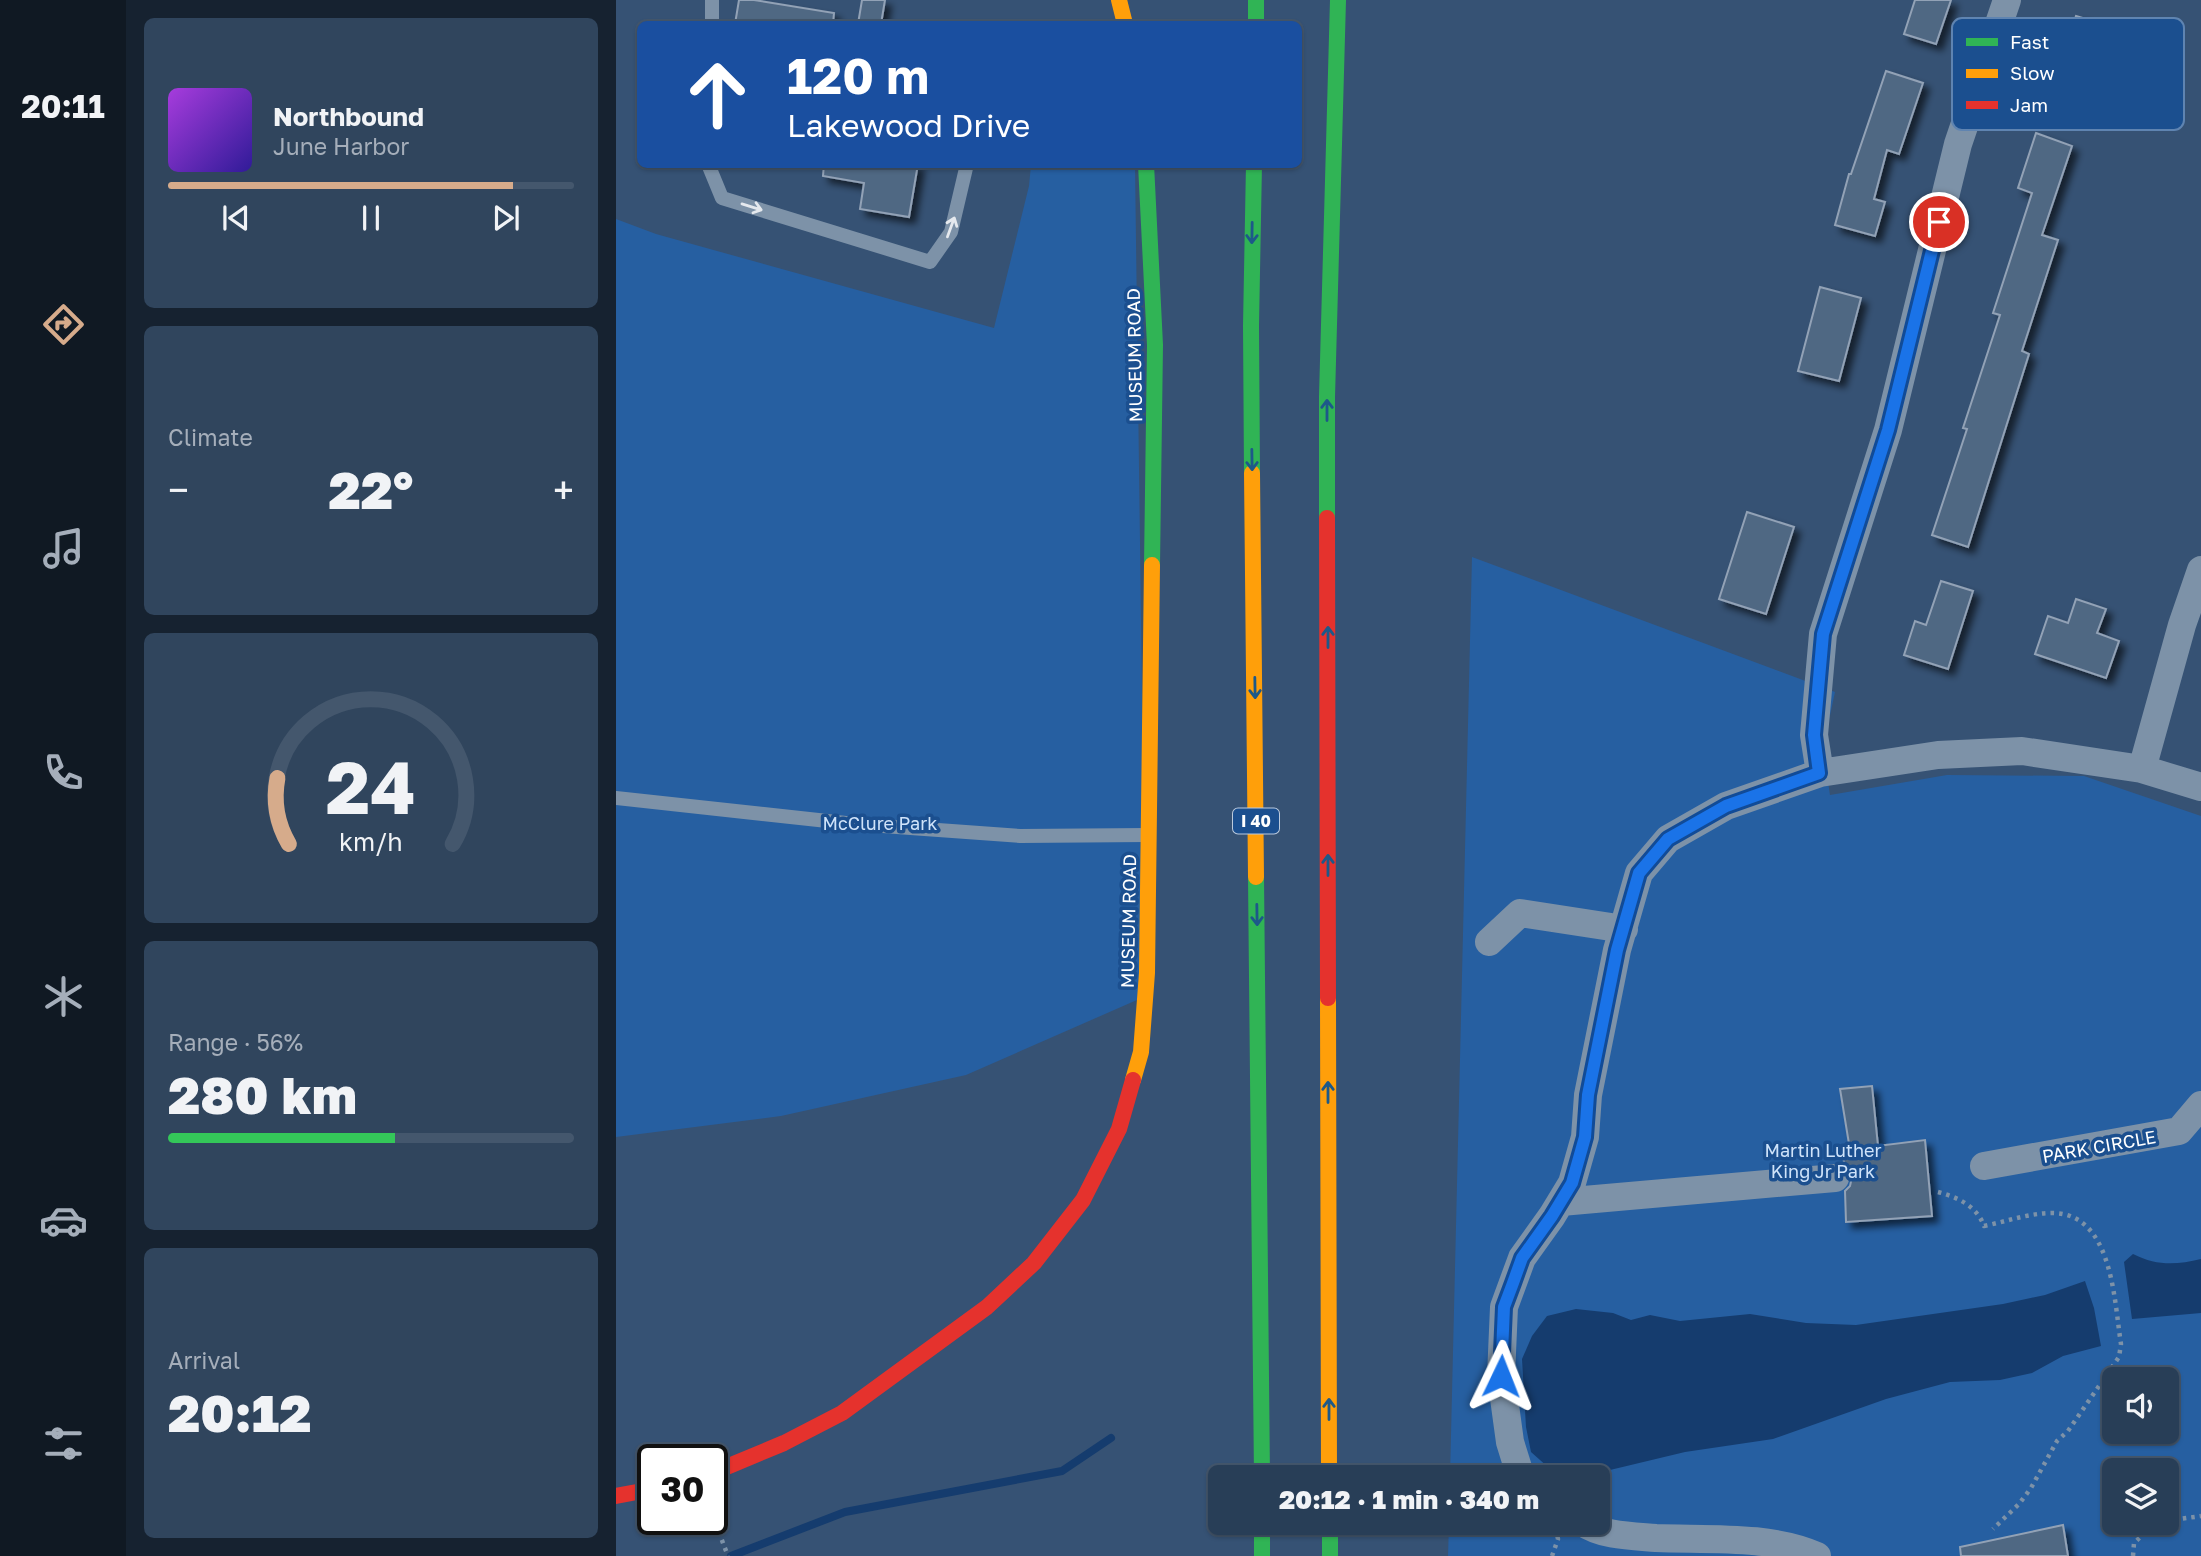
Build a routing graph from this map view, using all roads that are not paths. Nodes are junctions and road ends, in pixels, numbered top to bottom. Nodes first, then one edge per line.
1 (712, 0) edge
2 (1119, 0) edge
3 (1256, 0) edge
4 (1338, 0) edge
5 (2007, 0) edge
6 (2001, 18) edge
7 (712, 21) edge
8 (1124, 21) edge
9 (1256, 21) edge
10 (1963, 130) edge
11 (710, 168) edge
12 (966, 168) edge
13 (1146, 168) edge
14 (1254, 168) edge
15 (2201, 570) edge
16 (2142, 769) junction
17 (1819, 773) junction
18 (2201, 787) edge
19 (616, 798) edge
20 (1149, 835) junction
21 (1623, 929) junction
22 (1489, 942) dead end
23 (2201, 1105) edge
24 (2190, 1129) edge
25 (1984, 1166) dead end
26 (1835, 1178) dead end
27 (1561, 1202) junction
28 (1262, 1465) edge
29 (1329, 1465) edge
30 (1518, 1465) edge
31 (728, 1466) edge
32 (637, 1492) edge
33 (616, 1496) edge
34 (1610, 1532) edge
35 (1262, 1535) edge
36 (1330, 1535) edge
37 (1262, 1556) edge
38 (1330, 1556) edge
39 (1817, 1556) edge

1 - 7 lane
2 - 8 main road
3 - 9 main road
29 -> 4 main road
5 - 6 street
10 - 17 street
11 -> 12 lane
13 - 20 main road, MUSEUM ROAD
14 -> 28 main road, I 40
15 - 16 street
16 - 17 street
16 - 18 street
17 - 21 street
19 - 20 lane
20 - 31 main road, MUSEUM ROAD
21 - 22 street
21 - 27 street
23 - 24 street, PARK CIRCLE
24 - 25 street, PARK CIRCLE
26 - 27 street
27 - 30 street
32 - 33 main road
34 - 39 street
35 - 37 main road
36 - 38 main road

